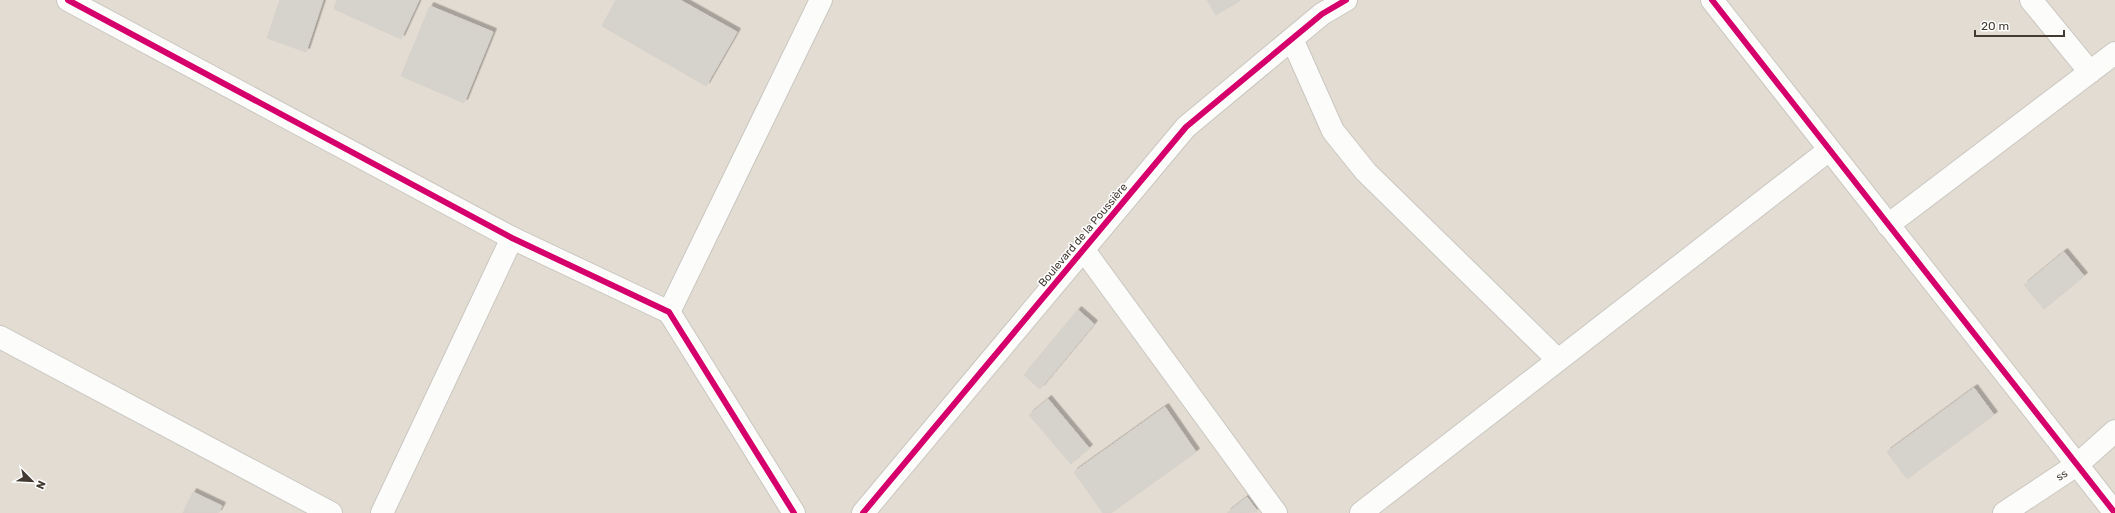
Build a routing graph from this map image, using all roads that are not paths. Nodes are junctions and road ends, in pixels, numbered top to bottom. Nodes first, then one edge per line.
1 (68, 0) edge
2 (1346, 0) edge
3 (1712, 0) edge
4 (2031, 0) edge
5 (816, 2) edge
6 (1292, 39) junction
7 (2115, 53) edge
8 (2090, 72) junction
9 (1829, 150) junction
10 (1888, 225) junction
11 (512, 238) junction
12 (1084, 249) junction
13 (669, 312) junction
14 (0, 337) edge
15 (1557, 359) junction
16 (2115, 430) edge
17 (2078, 464) junction
18 (331, 513) edge
19 (382, 513) edge
20 (794, 513) edge
21 (863, 513) edge
22 (1276, 513) edge
23 (1361, 513) edge
24 (2004, 513) edge
25 (2115, 513) edge

1 - 11 street
2 - 6 street, Boulevard de la Poussière
3 - 9 street
4 - 8 street
5 - 13 street
6 - 12 street, Boulevard de la Poussière
6 - 15 street
7 - 8 street
8 - 10 street
9 - 10 street
9 - 15 street
10 - 17 street
11 - 13 street
11 - 19 street
12 - 21 street, Boulevard de la Poussière
12 - 22 street
13 - 20 street
14 - 18 street
15 - 23 street
16 - 17 street, ss
17 - 24 street, ss
17 - 25 street

